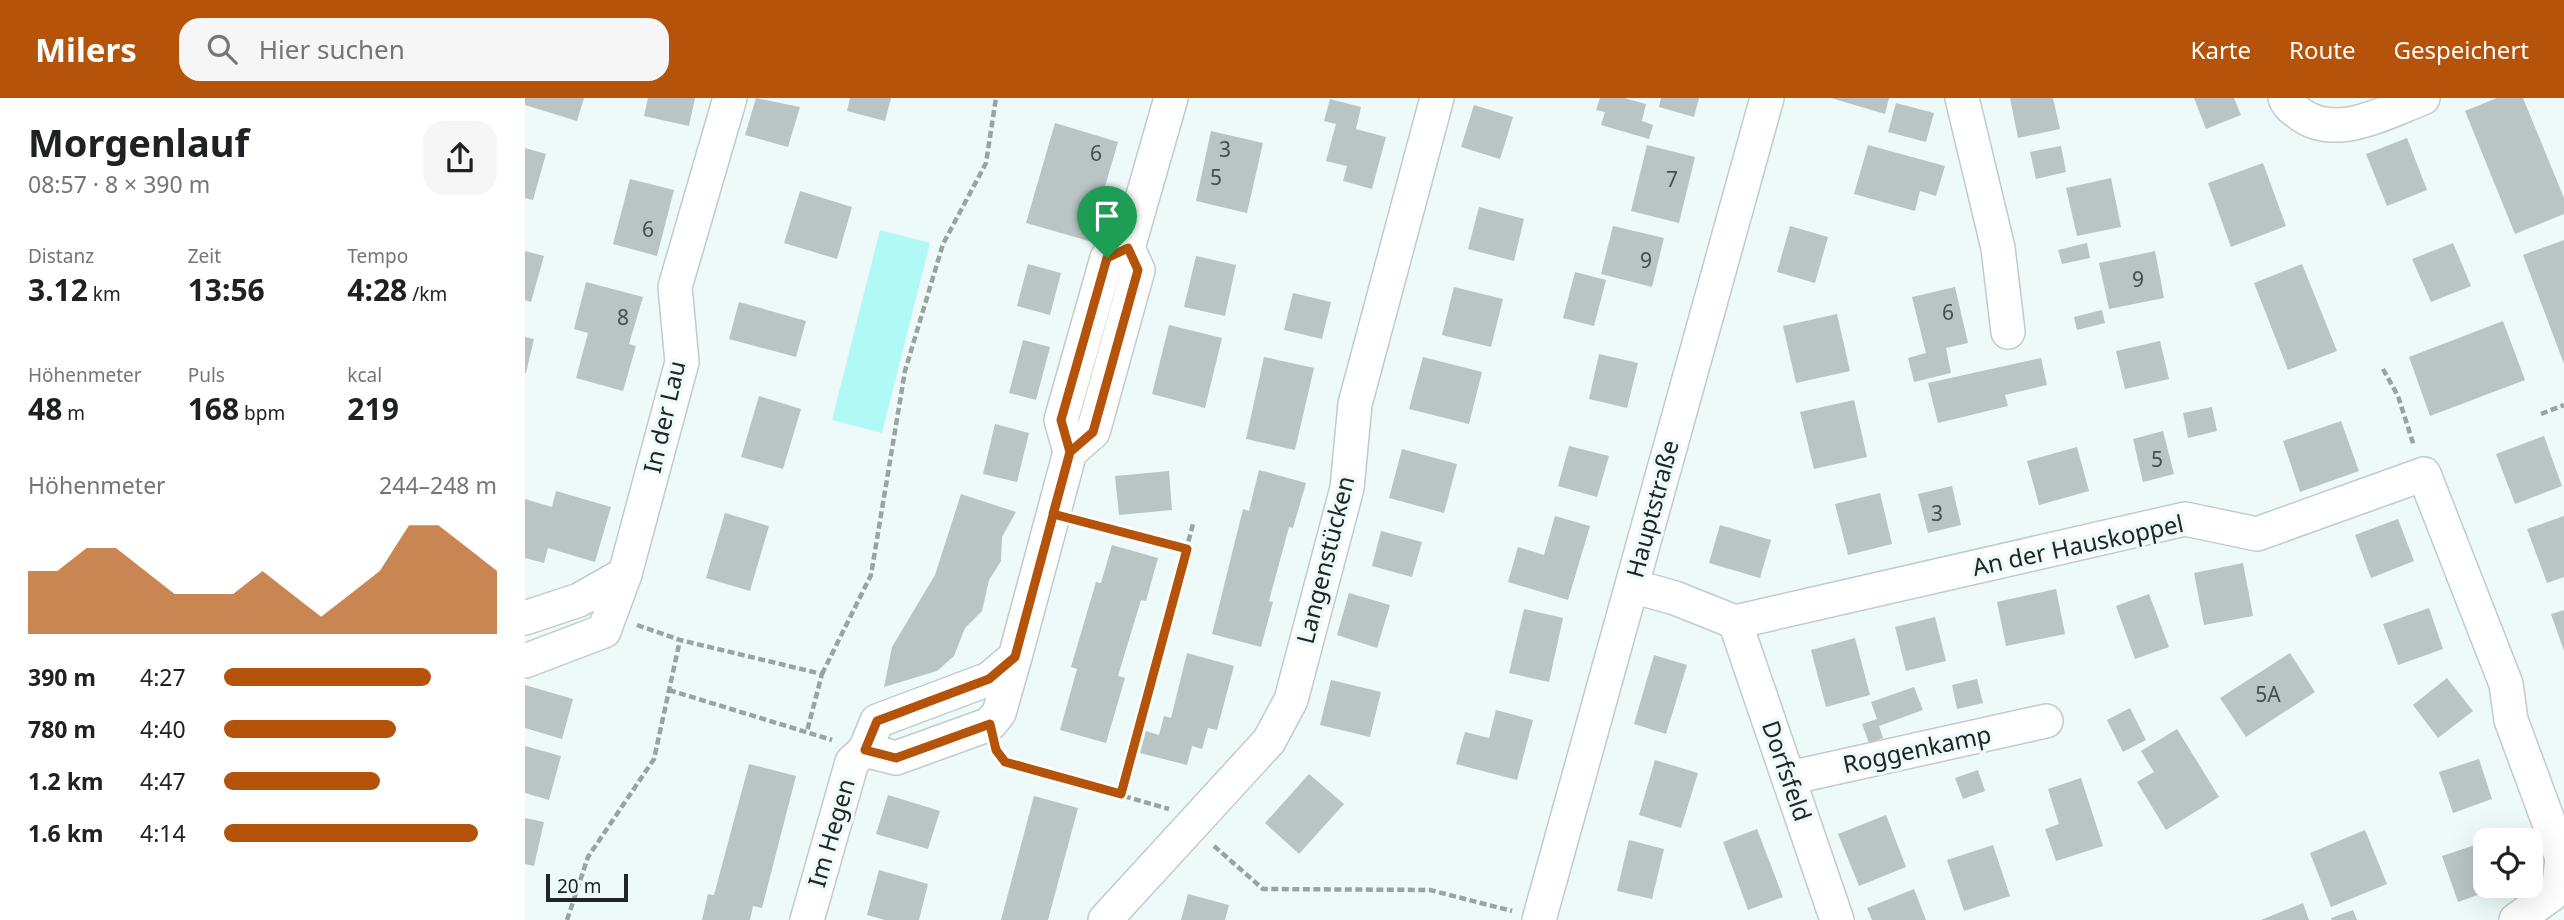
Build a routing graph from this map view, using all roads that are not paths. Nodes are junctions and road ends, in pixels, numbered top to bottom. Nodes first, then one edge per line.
1 (730, 98) edge
2 (1171, 98) edge
3 (1437, 98) edge
4 (1767, 98) edge
5 (1962, 98) edge
6 (2285, 98) edge
7 (2423, 98) edge
8 (2008, 332) dead end
9 (625, 573) junction
10 (1632, 586) junction
11 (525, 618) edge
12 (1735, 622) junction
13 (1015, 657) junction
14 (525, 661) edge
15 (2046, 721) dead end
16 (865, 750) junction
17 (1789, 778) junction
18 (1540, 918) edge
19 (807, 920) edge
20 (1105, 920) edge
21 (1837, 920) edge
22 (2516, 920) edge

1 - 9 street, In der Lau
2 - 13 street
3 - 20 street, Langenstücken
4 - 10 street, Hauptstraße
5 - 8 street
6 - 7 street
9 - 11 street
9 - 14 street, In der Lau
10 - 12 street
10 - 18 street, Hauptstraße
12 - 17 street, Dorfsfeld
12 - 22 street, An der Hauskoppel
13 - 16 street, Im Hegen
13 - 16 street, Im Hegen
15 - 17 street, Roggenkamp
16 - 19 street, Im Hegen
17 - 21 street, Dorfsfeld

